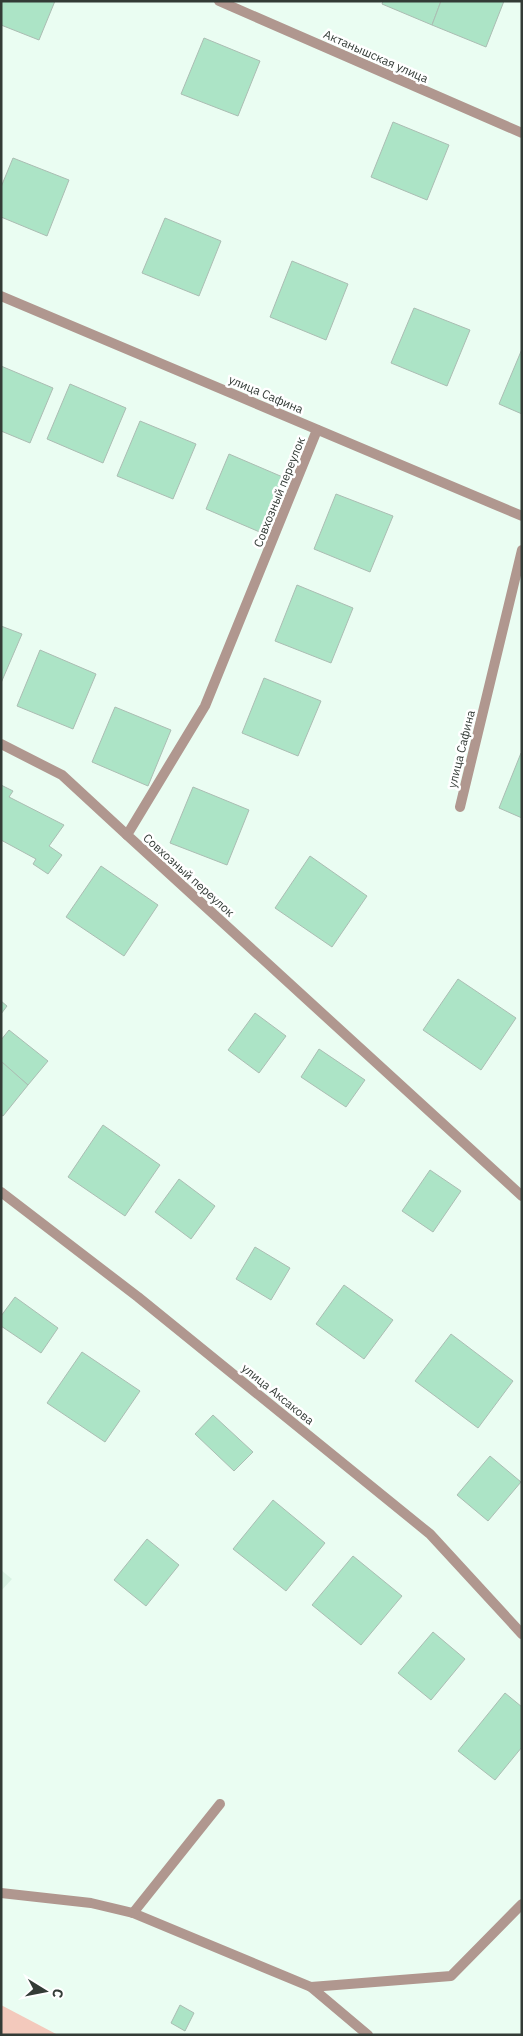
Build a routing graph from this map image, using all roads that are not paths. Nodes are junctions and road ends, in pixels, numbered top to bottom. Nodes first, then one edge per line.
1 (219, 1) edge
2 (522, 133) edge
3 (1, 296) edge
4 (318, 430) junction
5 (522, 516) edge
6 (522, 550) edge
7 (1, 744) edge
8 (460, 807) dead end
9 (127, 834) junction
10 (1, 1192) edge
11 (522, 1196) edge
12 (522, 1634) edge
13 (220, 1804) dead end
14 (1, 1893) edge
15 (522, 1904) edge
16 (133, 1913) junction
17 (310, 1987) junction
18 (368, 2035) edge

1 - 2 street, Актанышская улица
3 - 4 street, улица Сафина
4 - 5 street, улица Сафина
4 - 9 street, Совхозный переулок
6 - 8 street, улица Сафина
7 - 9 street
9 - 11 street, Совхозный переулок
10 - 12 street, улица Аксакова
13 - 16 street
14 - 16 street
15 - 17 street
16 - 17 street
17 - 18 street

